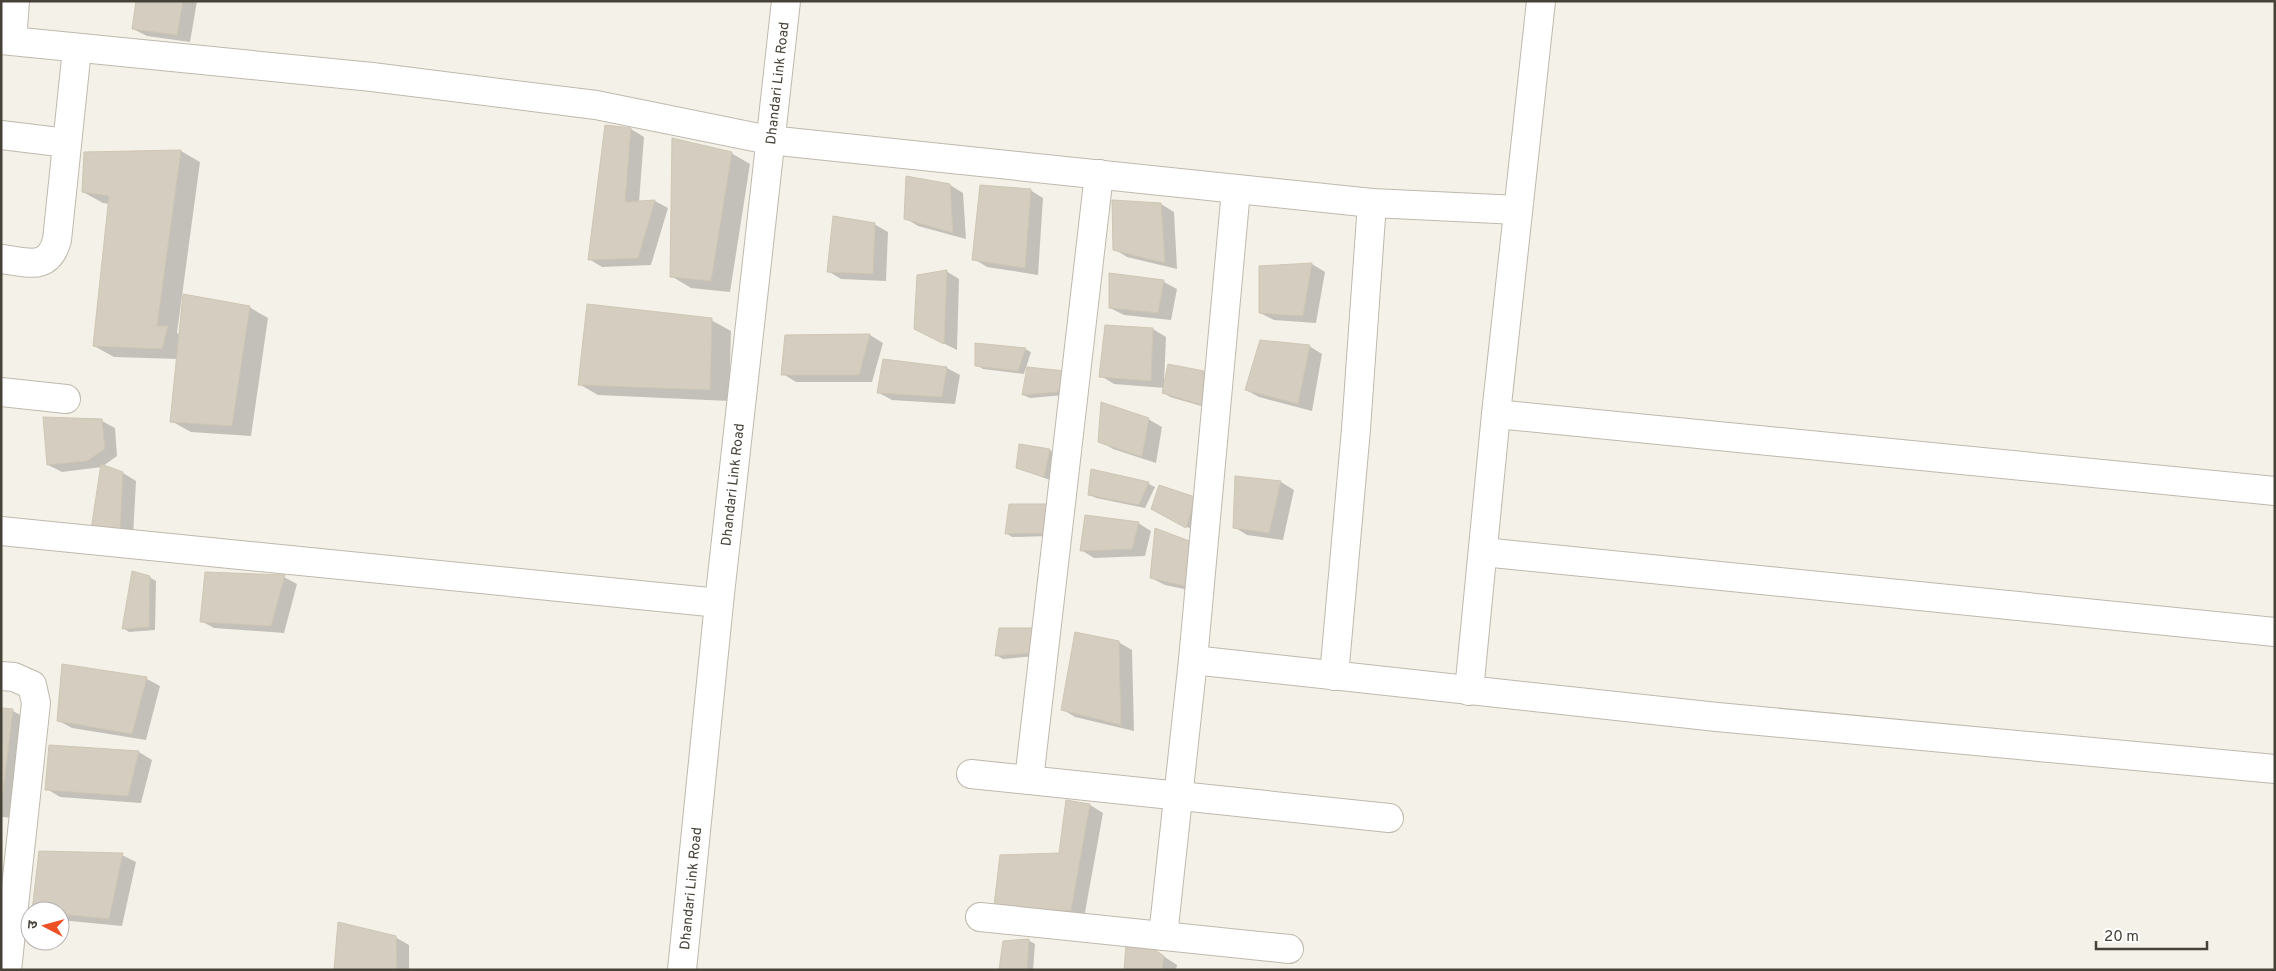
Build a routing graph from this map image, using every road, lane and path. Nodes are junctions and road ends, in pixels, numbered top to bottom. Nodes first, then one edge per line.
1 (15, 1) edge
2 (786, 1) edge
3 (1541, 1) edge
4 (6, 41) edge
5 (77, 48) junction
6 (1, 135) edge
7 (770, 140) junction
8 (67, 143) junction
9 (1099, 174) junction
10 (1236, 190) junction
11 (1372, 203) junction
12 (1518, 210) junction
13 (1, 259) edge
14 (1, 392) edge
15 (66, 399) dead end
16 (1496, 414) junction
17 (2275, 491) edge
18 (1, 531) edge
19 (1483, 552) junction
20 (719, 603) junction
21 (2275, 632) edge
22 (1193, 660) junction
23 (1, 676) edge
24 (1334, 676) junction
25 (1469, 691) junction
26 (2275, 769) edge
27 (971, 774) dead end
28 (1029, 780) junction
29 (1179, 796) junction
30 (1389, 818) dead end
31 (11, 836) edge
32 (980, 917) dead end
33 (1163, 936) junction
34 (1289, 949) dead end
35 (7, 970) edge
36 (682, 970) edge

1 - 4 street
2 - 7 street, Dhandari Link Road
3 - 12 street
4 - 5 street
5 - 7 street
5 - 8 street
6 - 8 street
7 - 9 street
7 - 20 street, Dhandari Link Road
8 - 13 street
9 - 10 street
9 - 28 street
10 - 11 street
10 - 22 street
11 - 12 street
11 - 24 street
12 - 16 street
14 - 15 street
16 - 17 street
16 - 19 street
18 - 20 street
19 - 21 street
19 - 25 street
20 - 36 street, Dhandari Link Road
22 - 24 street
22 - 29 street
23 - 31 street
24 - 25 street
25 - 26 street
27 - 28 street
28 - 29 street
29 - 30 street
29 - 33 street
31 - 35 street
32 - 33 street
33 - 34 street

